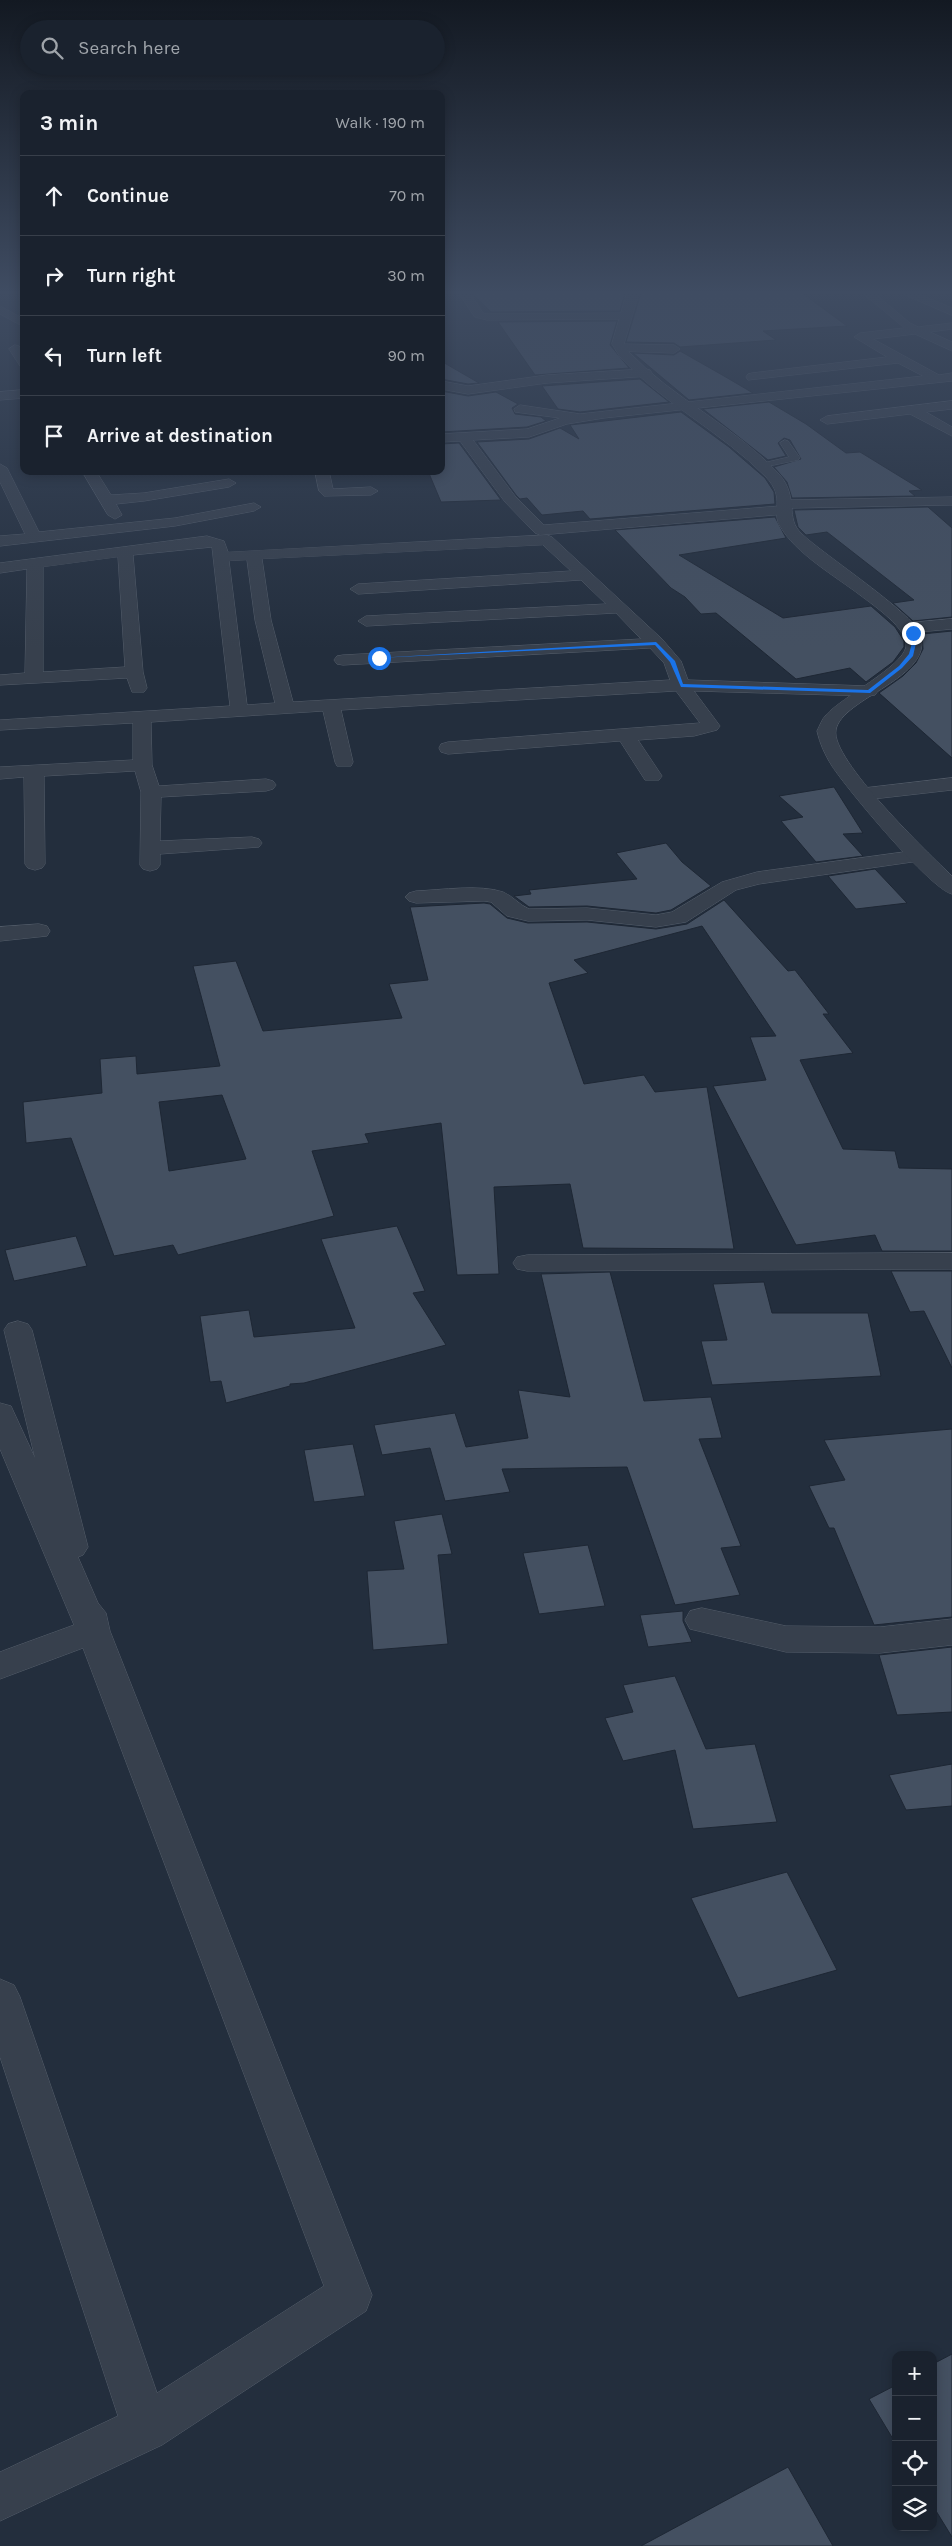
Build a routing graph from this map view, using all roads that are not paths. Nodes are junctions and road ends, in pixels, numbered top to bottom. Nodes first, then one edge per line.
1 (541, 412) edge
2 (629, 412) edge
3 (694, 412) edge
4 (897, 412) edge
5 (916, 412) edge
6 (579, 417) junction
7 (827, 420) dead end
8 (952, 432) edge
9 (464, 437) junction
10 (445, 438) edge
11 (785, 443) dead end
12 (762, 466) junction
13 (0, 468) edge
14 (91, 475) edge
15 (323, 475) edge
16 (229, 483) dead end
17 (371, 491) dead end
18 (106, 500) junction
19 (952, 501) edge
20 (254, 507) dead end
21 (786, 507) junction
22 (123, 528) junction
23 (544, 535) junction
24 (34, 537) junction
25 (0, 540) edge
26 (348, 550) junction
27 (125, 552) junction
28 (254, 555) junction
29 (220, 557) junction
30 (35, 564) junction
31 (0, 568) edge
32 (586, 575) junction
33 (358, 589) junction
34 (620, 608) junction
35 (366, 621) junction
36 (952, 624) edge
37 (907, 628) junction
38 (656, 643) junction
39 (379, 658) junction
40 (342, 660) dead end
41 (34, 678) junction
42 (0, 680) edge
43 (681, 686) junction
44 (870, 691) junction
45 (330, 704) junction
46 (285, 707) junction
47 (239, 710) junction
48 (142, 718) junction
49 (0, 725) edge
50 (439, 729) dead end
51 (625, 734) junction
52 (448, 748) junction
53 (344, 762) dead end
54 (143, 765) junction
55 (454, 768) dead end
56 (34, 771) junction
57 (0, 773) edge
58 (652, 776) dead end
59 (952, 784) edge
60 (266, 785) dead end
61 (151, 792) junction
62 (864, 794) junction
63 (252, 843) dead end
64 (918, 856) junction
65 (35, 864) dead end
66 (952, 888) edge
67 (416, 897) dead end
68 (39, 931) dead end
69 (0, 934) edge
70 (952, 1261) edge
71 (527, 1263) dead end
72 (18, 1330) dead end
73 (0, 1413) edge
74 (702, 1620) dead end
75 (94, 1631) junction
76 (952, 1632) edge
77 (0, 1666) edge
78 (0, 1997) edge
79 (145, 2428) junction
80 (0, 2497) edge

1 - 6 street
2 - 6 street
3 - 12 street
4 - 7 street
5 - 8 street
6 - 9 street
9 - 10 street
9 - 23 street
11 - 12 lane
12 - 21 street
13 - 24 street
14 - 18 street
15 - 17 street
16 - 18 street
18 - 22 street
19 - 21 street
20 - 22 street
21 - 23 street
21 - 37 street
22 - 24 street
23 - 26 street
23 - 32 street
24 - 25 street
26 - 28 street
26 - 33 street
27 - 29 street
27 - 30 street
27 - 41 street
28 - 29 street
28 - 46 street
29 - 47 street
30 - 31 street
30 - 41 street
32 - 33 street
32 - 34 street
33 - 35 street
34 - 35 street
34 - 38 street
35 - 39 street
36 - 37 street
37 - 44 street
38 - 39 street
38 - 43 street
39 - 40 street
41 - 42 street
43 - 44 street
43 - 45 street
43 - 51 street
44 - 62 street
45 - 46 street
45 - 53 street
46 - 47 street
47 - 48 street
48 - 49 street
48 - 54 street
50 - 52 street
51 - 52 street
51 - 58 street
52 - 55 street
54 - 56 street
54 - 61 street
56 - 57 street
56 - 65 street
59 - 62 street
60 - 61 street
61 - 63 street
62 - 64 street
64 - 66 street
64 - 67 street
68 - 69 street
70 - 71 street
72 - 75 street
73 - 75 street
74 - 76 street
75 - 77 street
75 - 79 street
78 - 79 street
79 - 80 street

